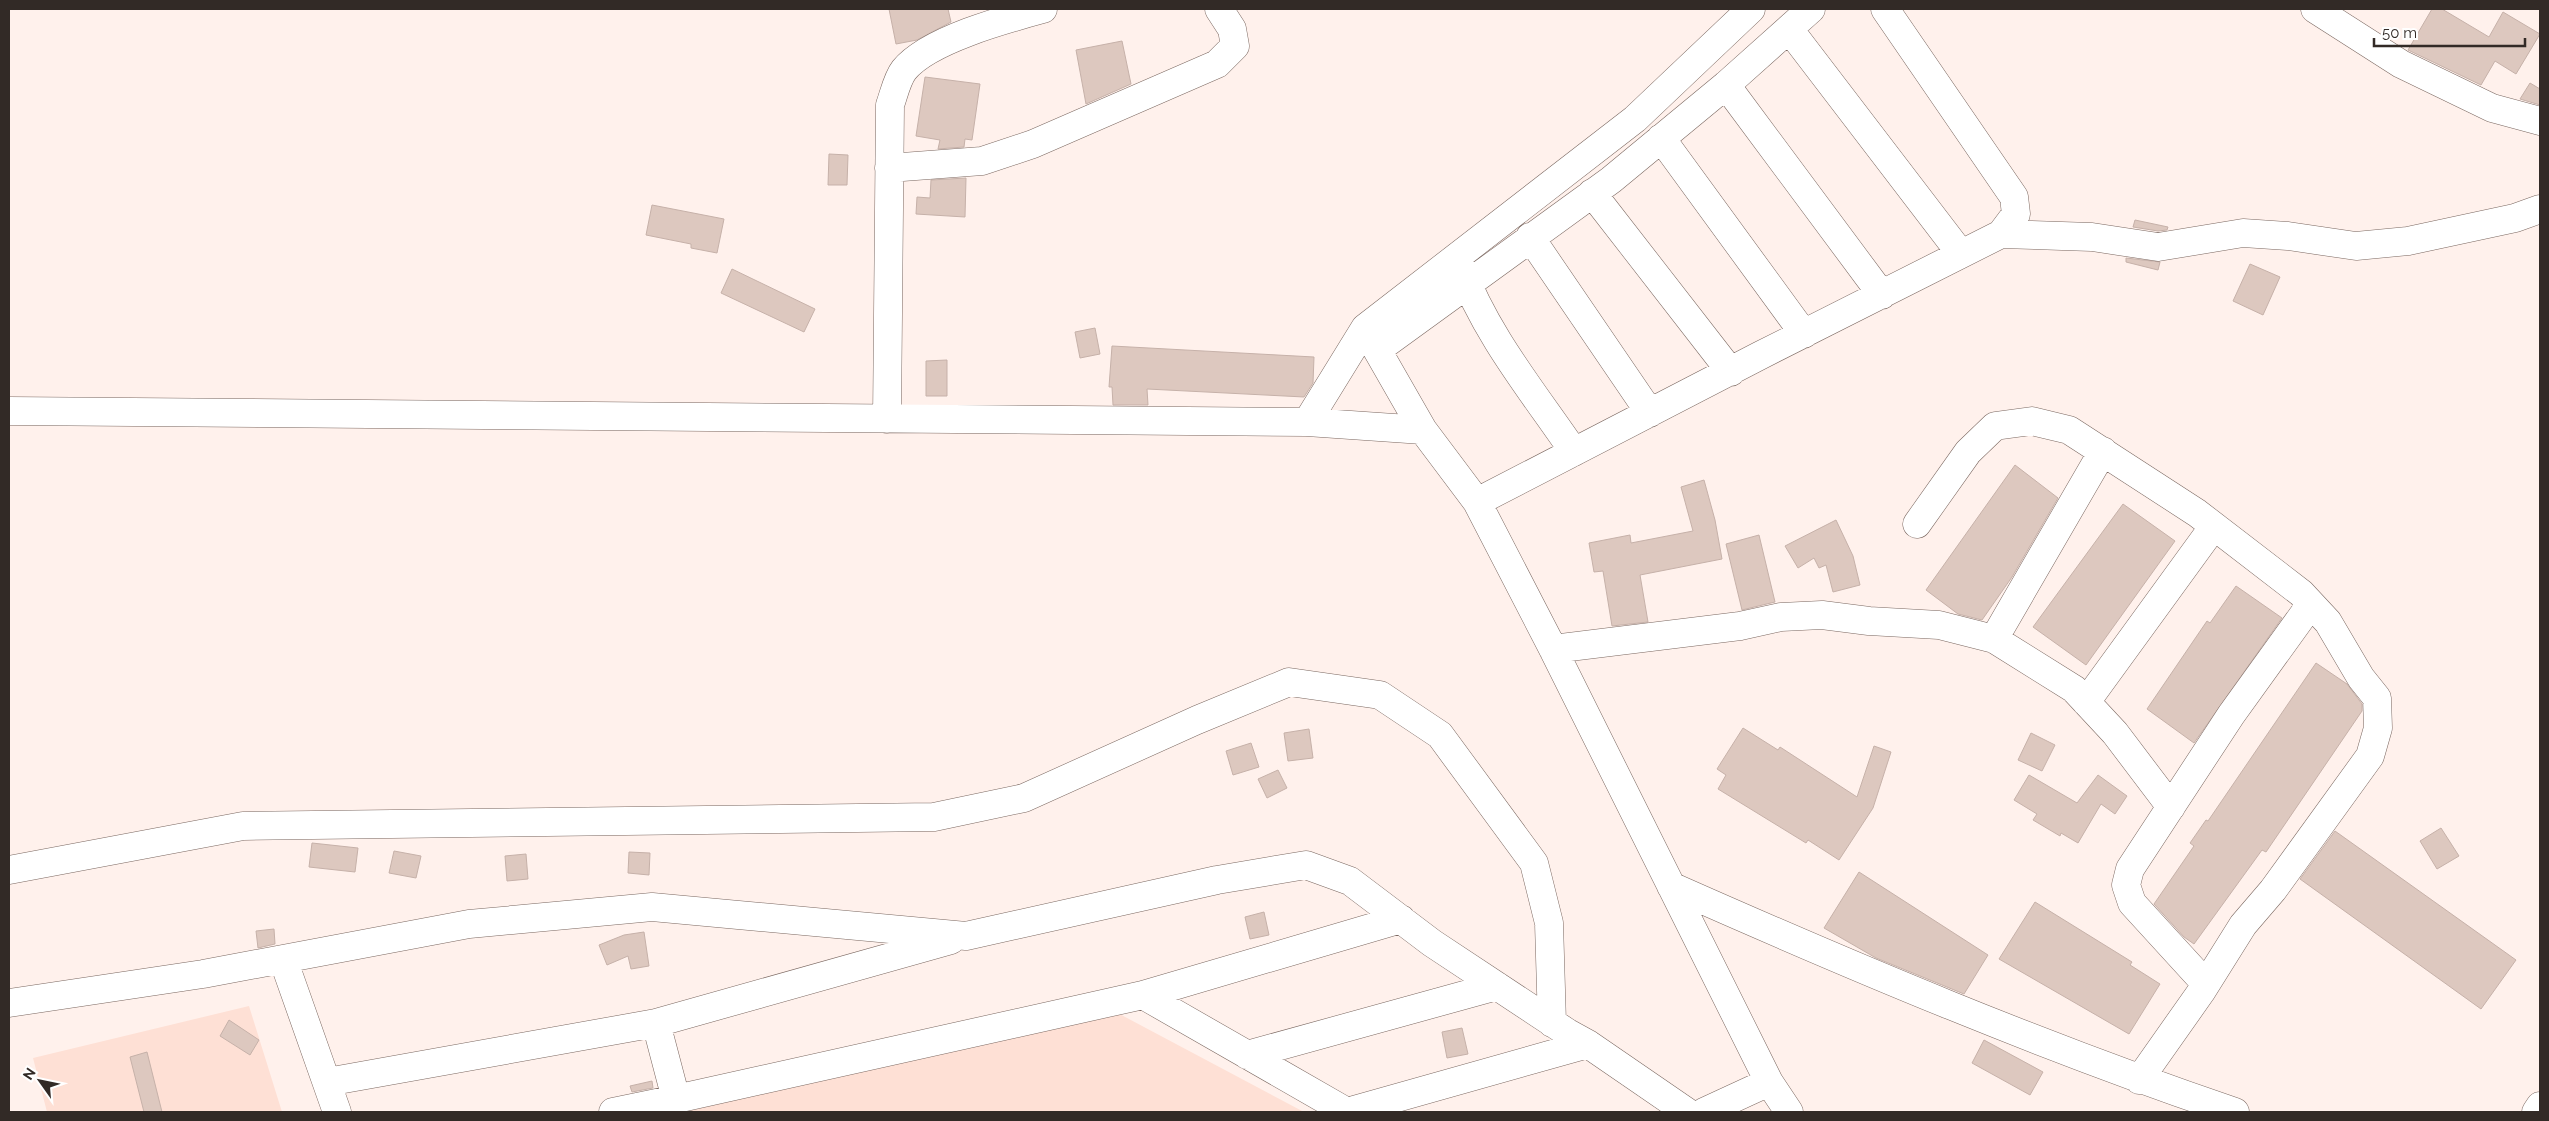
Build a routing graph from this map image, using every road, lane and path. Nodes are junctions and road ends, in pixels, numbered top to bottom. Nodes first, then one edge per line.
1 (1043, 9) edge
2 (1219, 9) edge
3 (1751, 9) edge
4 (1811, 9) edge
5 (1885, 9) edge
6 (2315, 9) edge
7 (1789, 29) junction
8 (1726, 85) junction
9 (2540, 121) edge
10 (1661, 138) junction
11 (889, 168) junction
12 (1592, 193) junction
13 (2540, 209) edge
14 (2001, 234) junction
15 (1530, 238) junction
16 (1961, 254) junction
17 (1457, 257) junction
18 (1466, 283) junction
19 (1882, 295) junction
20 (1804, 334) junction
21 (1371, 339) junction
22 (1731, 372) junction
23 (9, 411) edge
24 (1650, 413) junction
25 (887, 418) junction
26 (1307, 422) junction
27 (1423, 430) junction
28 (1574, 452) junction
29 (2102, 452) junction
30 (1477, 502) junction
31 (1917, 524) dead end
32 (2214, 526) junction
33 (2311, 604) junction
34 (1994, 639) junction
35 (1553, 649) junction
36 (2086, 702) junction
37 (2170, 807) junction
38 (9, 870) edge
39 (1671, 886) junction
40 (1401, 919) junction
41 (966, 936) junction
42 (283, 959) junction
43 (2206, 984) junction
44 (1497, 986) junction
45 (1142, 995) junction
46 (9, 1003) edge
47 (656, 1023) junction
48 (1552, 1023) junction
49 (1588, 1044) junction
50 (1247, 1055) junction
51 (2139, 1080) junction
52 (327, 1082) junction
53 (1769, 1082) junction
54 (676, 1100) junction
55 (2540, 1106) edge
56 (338, 1112) edge
57 (613, 1112) edge
58 (1688, 1112) edge
59 (1704, 1112) edge
60 (1789, 1112) edge
61 (2235, 1112) edge
62 (2536, 1112) edge

1 - 11 street
2 - 11 street
3 - 17 street
4 - 7 street
5 - 14 street
6 - 9 street
7 - 8 street
7 - 16 street
8 - 10 street
8 - 19 street
10 - 12 street
10 - 20 street
11 - 25 street
12 - 15 street
12 - 22 street
13 - 14 street
14 - 16 street
15 - 18 street
15 - 24 street
16 - 19 street
17 - 18 street
17 - 21 street
18 - 21 street
18 - 28 street
19 - 20 street
20 - 22 street
21 - 26 street
21 - 27 street
22 - 24 street
23 - 25 street
24 - 28 street
25 - 26 street
26 - 27 street
27 - 30 street
28 - 30 street
29 - 31 street
29 - 32 street
29 - 34 street
30 - 35 street
32 - 33 street
32 - 36 street
33 - 37 street
33 - 43 street
34 - 35 street
34 - 36 street
35 - 39 street
36 - 37 street
37 - 43 street
38 - 48 street
39 - 51 street
39 - 53 street
40 - 41 street
40 - 44 street
40 - 45 street
41 - 42 street
41 - 47 street
42 - 46 street
42 - 52 street
43 - 51 street
44 - 48 street
44 - 50 street
45 - 50 street
45 - 54 street
47 - 52 street
47 - 54 street
48 - 49 street
49 - 50 street
49 - 58 street
51 - 61 street
52 - 56 street
53 - 59 street
53 - 60 street
54 - 57 street
55 - 62 street

